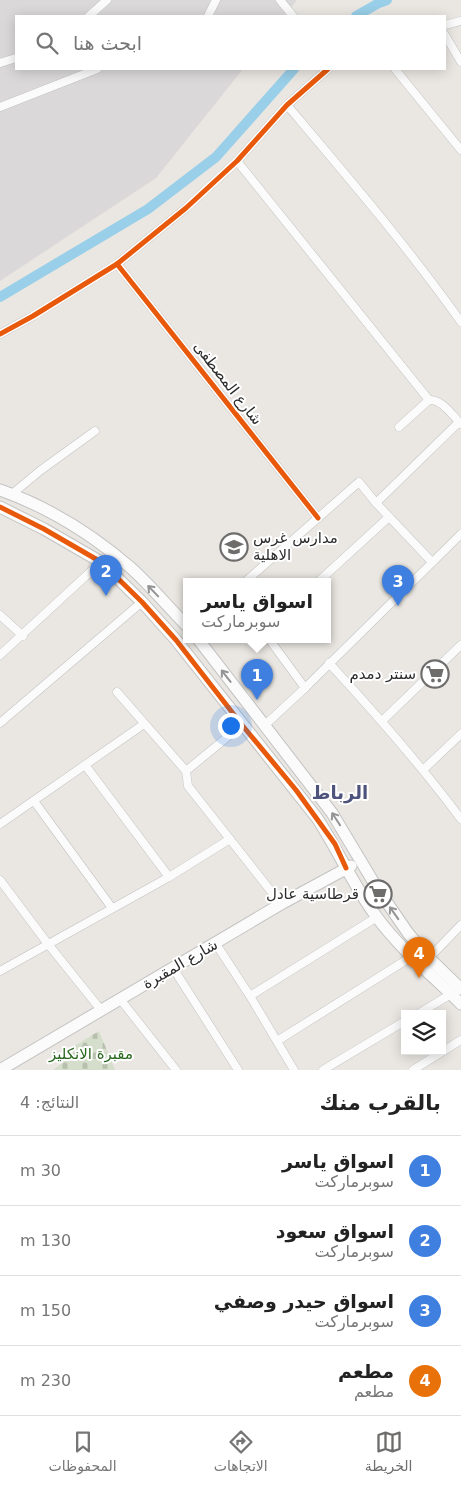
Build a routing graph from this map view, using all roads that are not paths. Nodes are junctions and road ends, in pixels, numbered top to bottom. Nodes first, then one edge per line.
1 (107, 0) edge
2 (216, 0) edge
3 (280, 0) edge
4 (91, 15) edge
5 (208, 15) edge
6 (293, 15) edge
7 (461, 21) edge
8 (446, 25) edge
9 (446, 37) edge
10 (15, 58) edge
11 (461, 62) edge
12 (0, 63) edge
13 (94, 70) edge
14 (327, 70) edge
15 (396, 70) edge
16 (287, 105) junction
17 (0, 107) edge
18 (461, 150) edge
19 (236, 161) junction
20 (118, 264) junction
21 (461, 322) edge
22 (0, 334) edge
23 (429, 400) junction
24 (460, 423) edge
25 (399, 427) dead end
26 (94, 431) dead end
27 (0, 490) edge
28 (12, 494) junction
29 (376, 503) junction
30 (0, 507) edge
31 (389, 516) junction
32 (318, 518) junction
33 (68, 523) junction
34 (58, 537) junction
35 (460, 537) edge
36 (101, 562) junction
37 (432, 562) junction
38 (249, 578) edge
39 (322, 578) edge
40 (142, 602) junction
41 (0, 615) edge
42 (183, 622) edge
43 (23, 636) junction
44 (201, 643) edge
45 (273, 643) edge
46 (461, 645) edge
47 (0, 655) edge
48 (329, 663) junction
49 (305, 688) junction
50 (118, 692) dead end
51 (382, 720) junction
52 (0, 723) edge
53 (144, 724) junction
54 (242, 725) junction
55 (264, 725) junction
56 (461, 734) edge
57 (251, 736) junction
58 (85, 765) junction
59 (424, 770) junction
60 (186, 771) junction
61 (34, 801) junction
62 (461, 819) edge
63 (0, 824) edge
64 (230, 839) junction
65 (360, 860) junction
66 (346, 868) junction
67 (169, 876) junction
68 (0, 880) edge
69 (281, 904) junction
70 (112, 908) junction
71 (377, 917) junction
72 (461, 925) edge
73 (48, 944) junction
74 (216, 944) junction
75 (411, 957) junction
76 (429, 958) junction
77 (173, 968) junction
78 (0, 971) edge
79 (456, 991) edge
80 (250, 996) junction
81 (120, 999) junction
82 (461, 1004) edge
83 (101, 1010) junction
84 (425, 1010) edge
85 (401, 1023) edge
86 (461, 1040) edge
87 (276, 1041) junction
88 (0, 1070) edge
89 (176, 1070) edge
90 (238, 1070) edge
91 (294, 1070) edge
92 (323, 1070) edge
93 (413, 1070) edge

1 - 4 street
2 - 5 street
3 - 6 street
7 - 8 street
9 - 11 street
10 - 12 street
13 - 17 street
14 - 16 street
15 - 18 street
16 - 19 street
16 - 21 street
19 - 20 street
19 - 23 street
20 - 22 street
20 - 32 street, شارع المصطفى
23 - 24 street
23 - 25 street
24 - 29 street
26 - 28 street
27 - 28 street
28 - 33 street
29 - 31 street
29 - 32 street
30 - 34 street
31 - 37 street
31 - 39 street
32 - 38 street
33 - 34 street
42 -> 33 street
34 - 36 street
35 - 37 street
36 - 40 street
36 - 43 street
37 - 48 street
40 - 52 street
40 - 54 street
41 - 43 street
43 - 47 street
55 -> 44 street
45 - 49 street
46 - 51 street
48 - 49 street
48 - 51 street
49 - 55 street
50 - 53 street
51 - 59 street
53 - 58 street
53 - 60 street
54 - 57 street
54 - 60 street
55 - 57 street
65 -> 55 street
56 - 59 street
57 - 66 street
58 - 61 street
58 - 67 street
59 - 62 street
60 - 64 street
61 - 63 street
61 - 70 street
64 - 67 street
64 - 69 street
65 - 66 street, شارع المقبرة
76 -> 65 street
66 - 69 street, شارع المقبرة
66 - 71 street
67 - 70 street
68 - 73 street
69 - 74 street, شارع المقبرة
70 - 73 street
71 - 75 street
71 - 80 street
72 - 76 street
73 - 78 street
73 - 83 street
74 - 77 street, شارع المقبرة
74 - 80 street
75 - 79 street
75 - 87 street
76 - 79 street
77 - 81 street, شارع المقبرة
77 - 90 street
79 - 82 street
79 - 84 street
80 - 87 street
81 - 83 street, شارع المقبرة
81 - 89 street
83 - 88 street, شارع المقبرة
85 - 92 street
86 - 93 street
87 - 91 street

